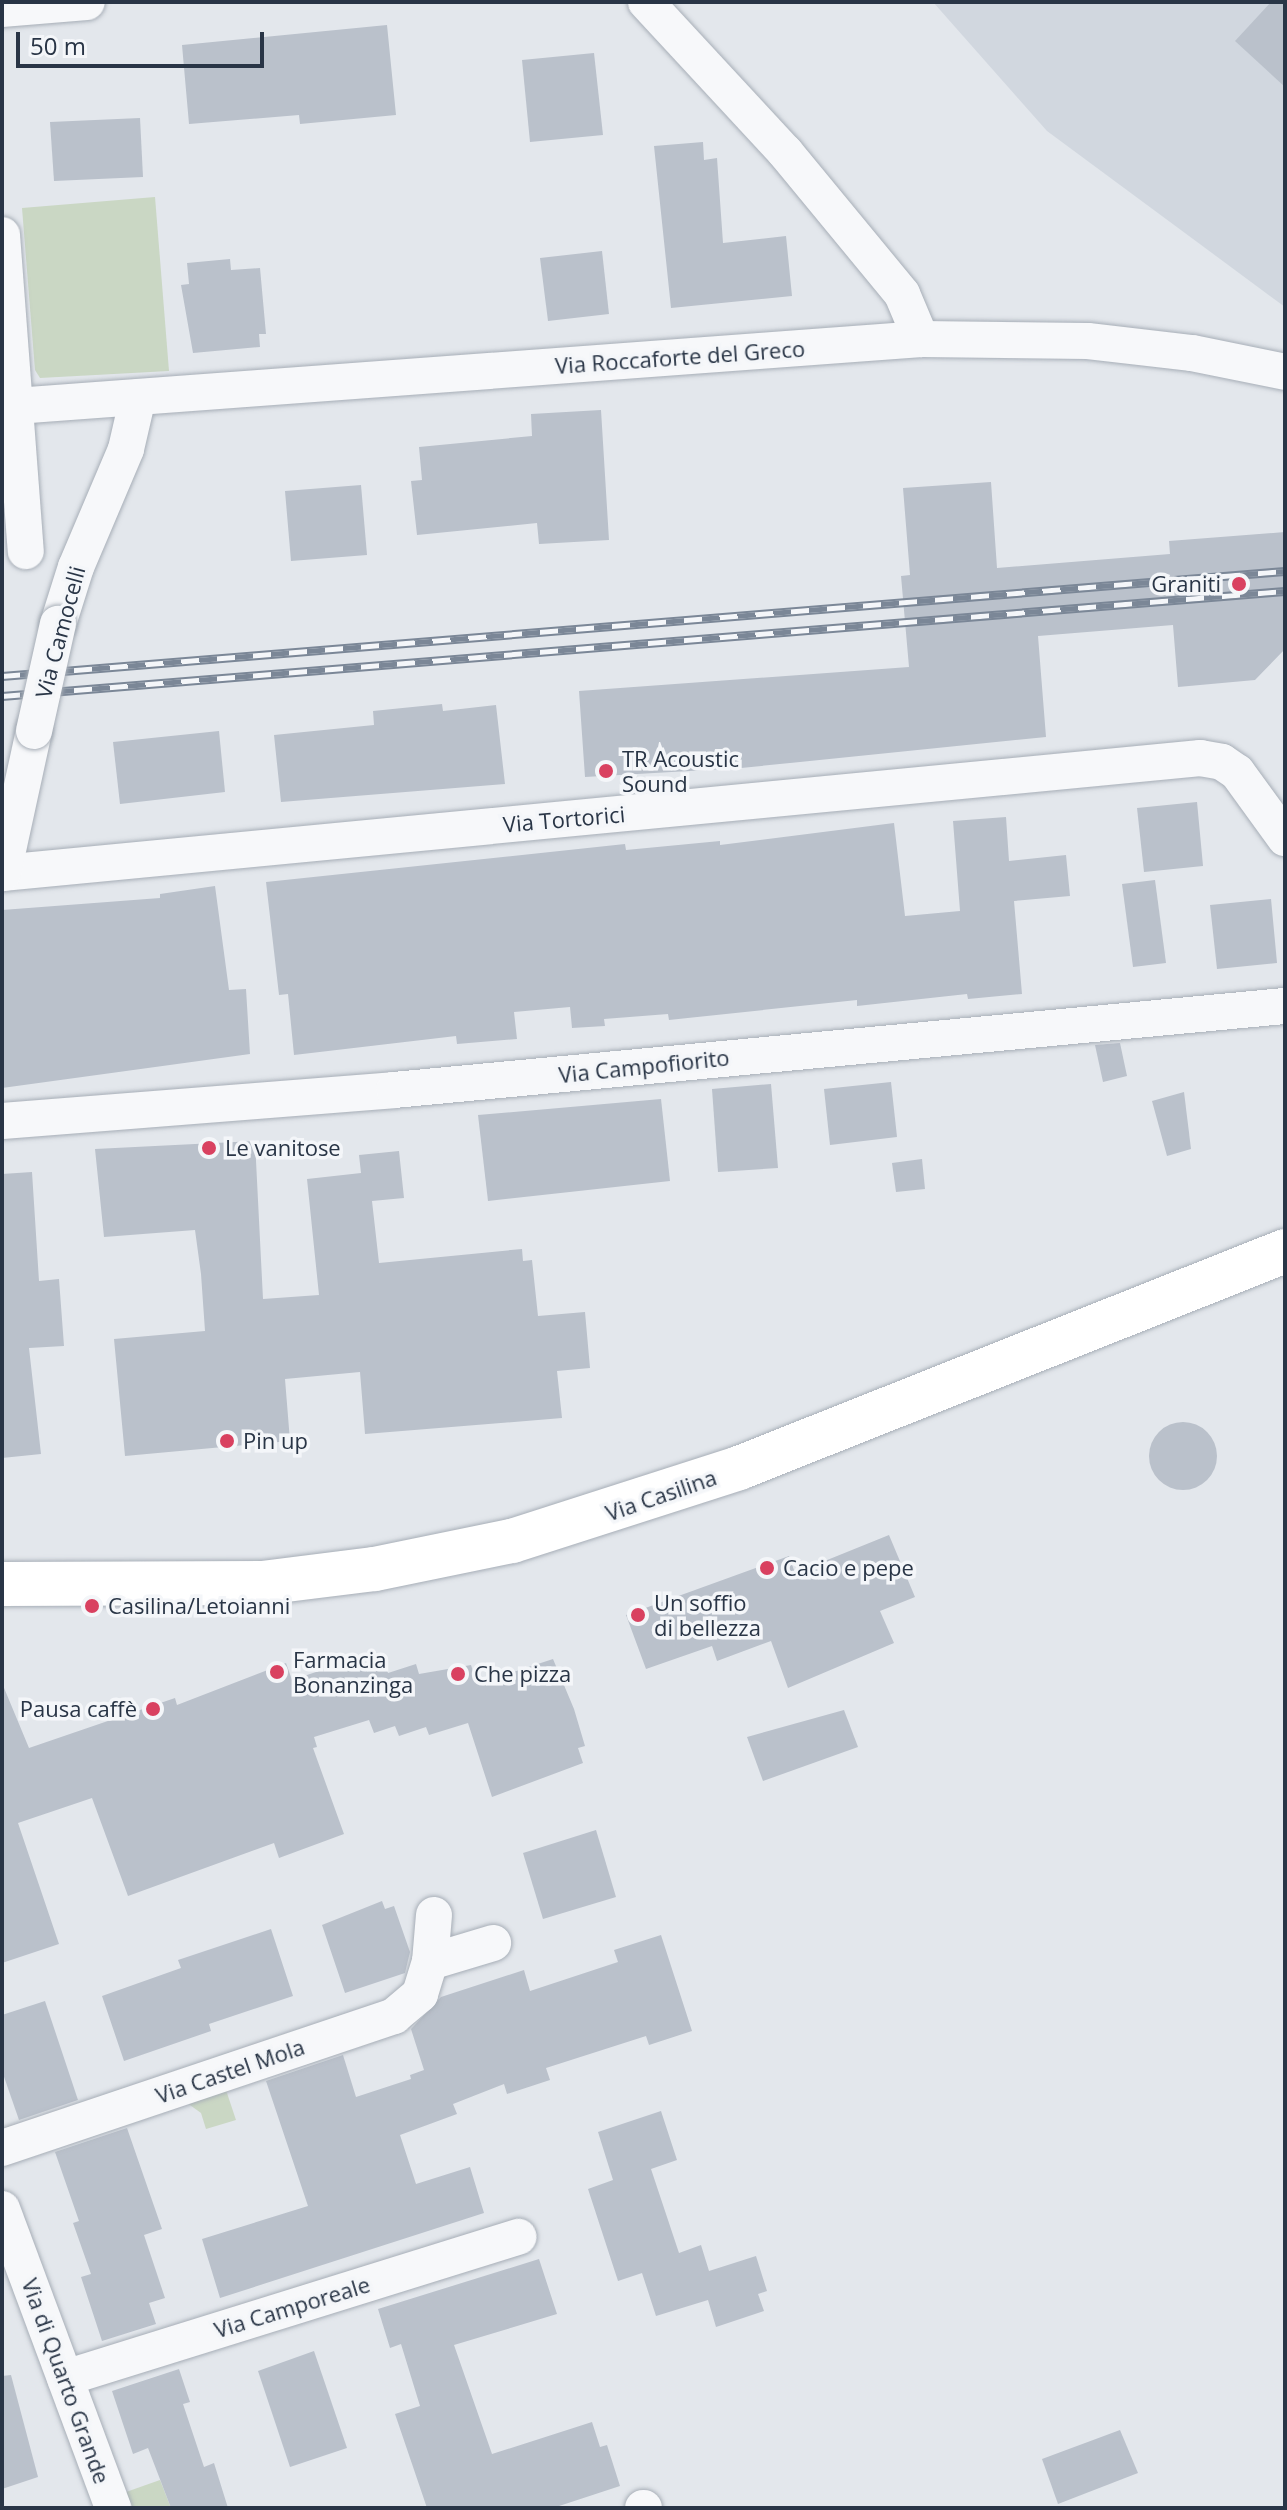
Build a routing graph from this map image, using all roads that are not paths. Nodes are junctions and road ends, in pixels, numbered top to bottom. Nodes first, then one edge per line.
1 (87, 2) edge
2 (646, 2) edge
3 (2, 9) edge
4 (2, 235) edge
5 (921, 339) junction
6 (1285, 372) edge
7 (138, 397) junction
8 (10, 407) edge
9 (26, 551) dead end
10 (1285, 838) edge
11 (2, 873) edge
12 (1285, 1006) edge
13 (2, 1121) edge
14 (1285, 1252) edge
15 (2, 1584) edge
16 (434, 1915) dead end
17 (493, 1943) dead end
18 (430, 1962) junction
19 (2, 2148) edge
20 (2, 2209) edge
21 (519, 2237) dead end
22 (65, 2378) junction
23 (113, 2508) edge

1 - 3 street
2 - 5 street
4 - 8 street
5 - 6 street, Via Roccaforte del Greco
5 - 7 street, Via Roccaforte del Greco
7 - 8 street, Via Roccaforte del Greco
7 - 11 street, Via Camocelli, bridge
8 - 9 street
10 - 11 street, Via Tortorici
12 - 13 street, Via Campofiorito
14 - 15 main road, Via Casilina
16 - 18 street, Via Castel Mola
17 - 18 street
18 - 19 street, Via Castel Mola
20 - 22 street, Via di Quarto Grande
21 - 22 street, Via Camporeale
22 - 23 street, Via di Quarto Grande

